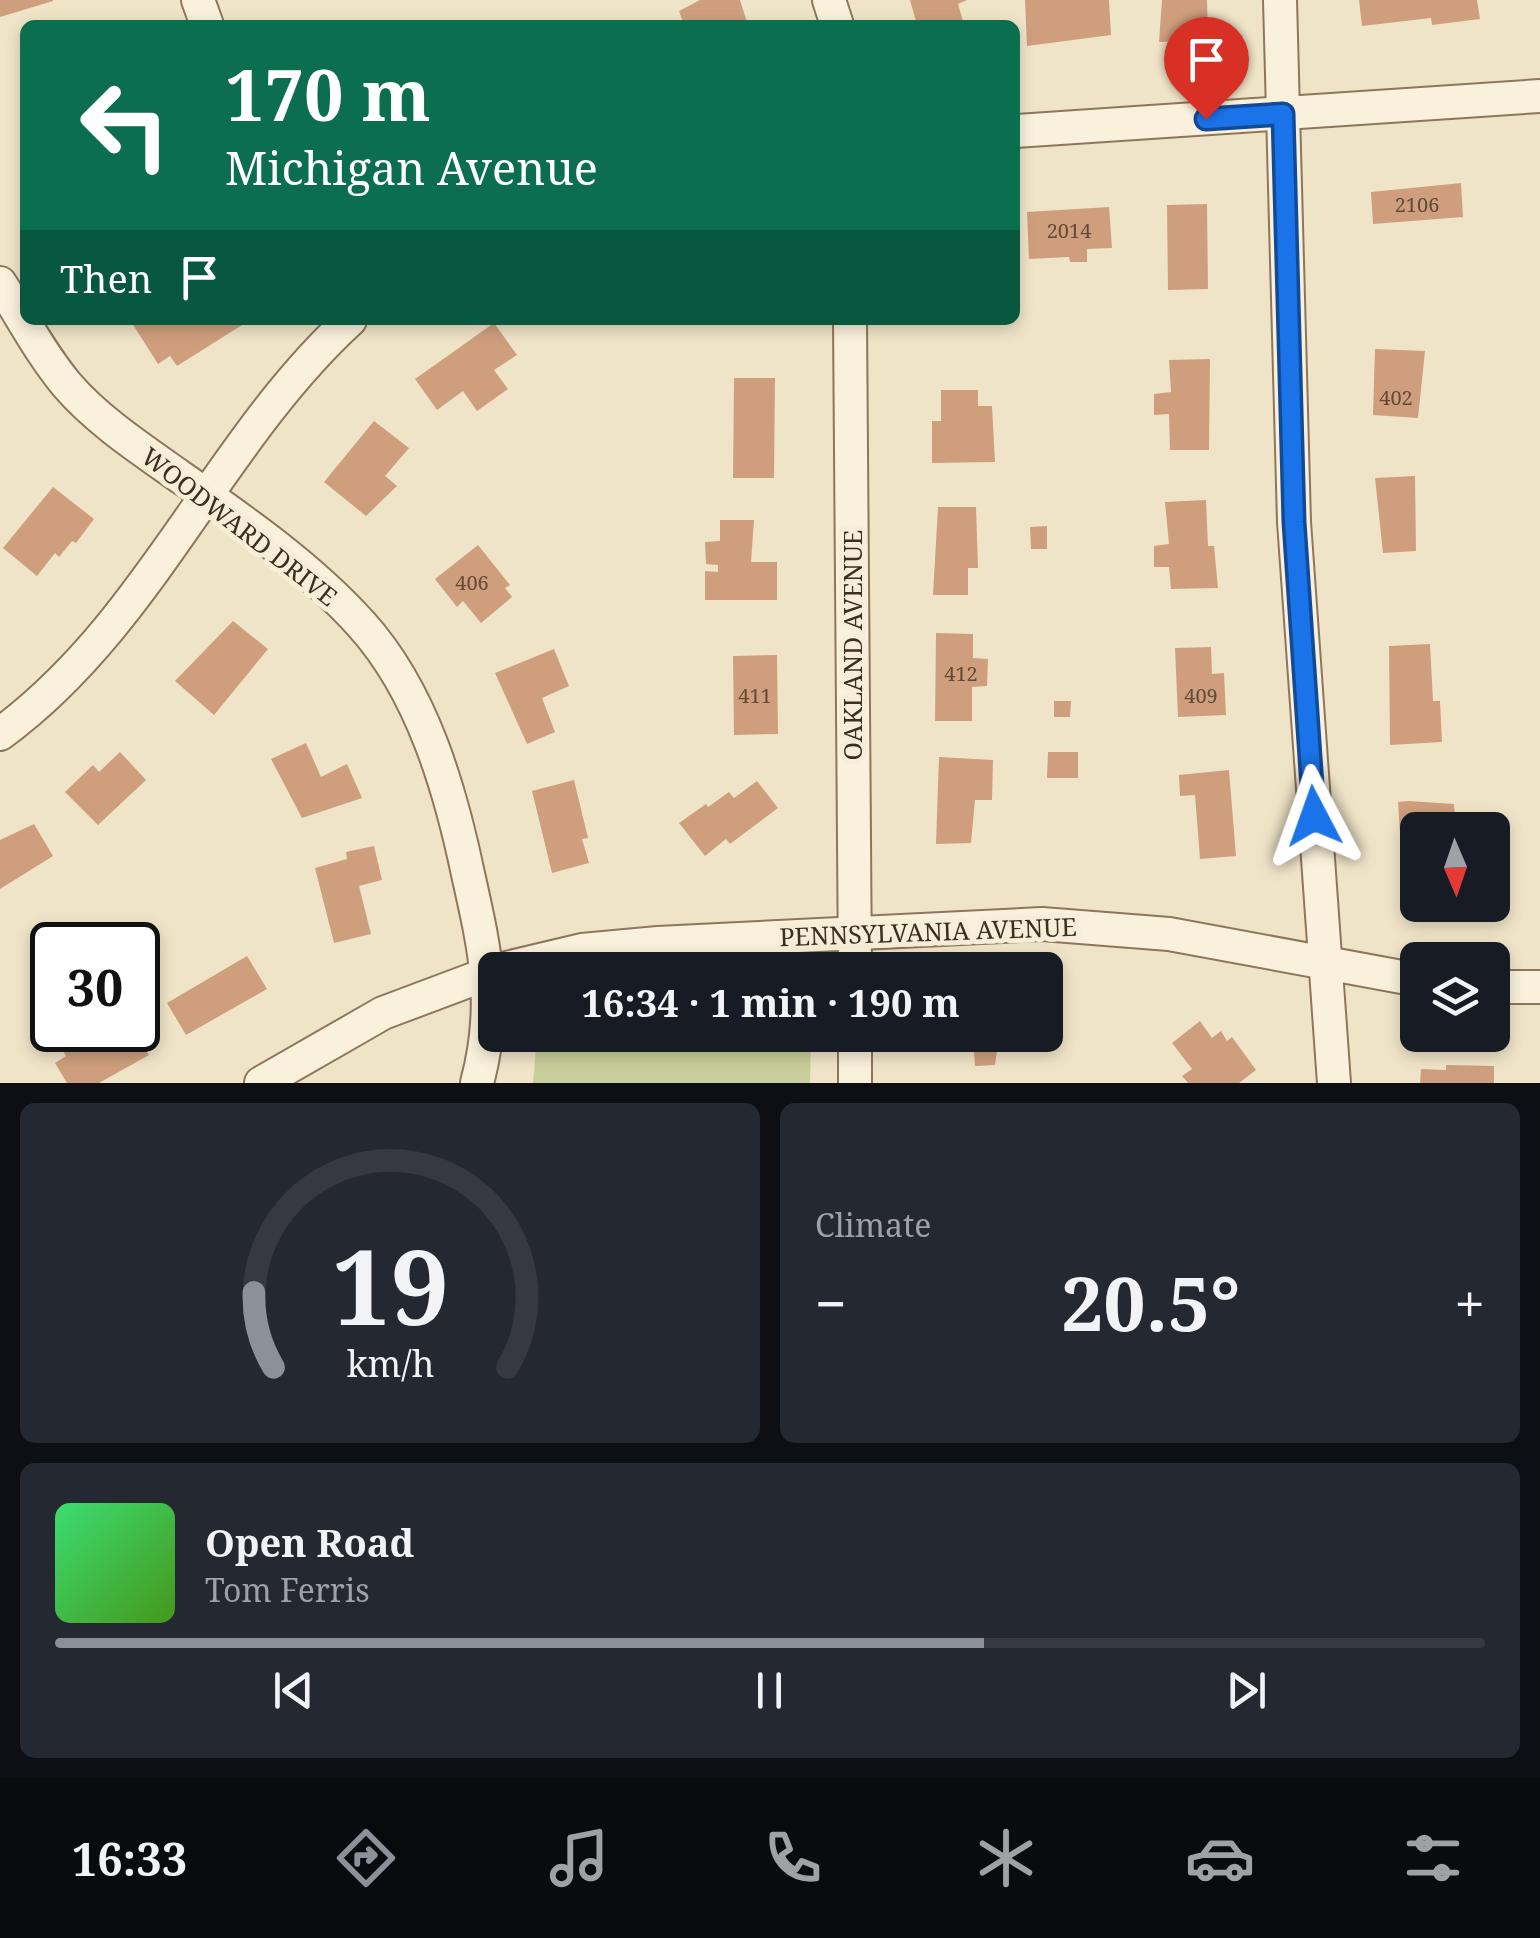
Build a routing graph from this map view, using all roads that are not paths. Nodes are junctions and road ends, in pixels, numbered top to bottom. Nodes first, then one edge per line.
1 (1280, 0) edge
2 (1540, 96) edge
3 (1283, 114) junction
4 (1020, 131) edge
5 (0, 284) edge
6 (20, 314) edge
7 (27, 325) edge
8 (345, 325) edge
9 (850, 325) edge
10 (209, 497) junction
11 (0, 734) edge
12 (854, 932) junction
13 (489, 952) edge
14 (574, 952) edge
15 (855, 952) edge
16 (1324, 963) junction
17 (478, 977) edge
18 (1400, 977) edge
19 (1510, 987) edge
20 (1540, 987) edge
21 (485, 1052) edge
22 (855, 1052) edge
23 (261, 1083) edge
24 (476, 1083) edge
25 (855, 1083) edge
26 (1334, 1083) edge

1 - 3 street
2 - 3 street
3 - 4 street
3 - 16 street
5 - 6 street, WOODWARD DRIVE
7 - 10 street, WOODWARD DRIVE
8 - 10 street
9 - 12 street, OAKLAND AVENUE
10 - 11 street
10 - 13 street, WOODWARD DRIVE
12 - 14 street, PENNSYLVANIA AVENUE
12 - 15 street, OAKLAND AVENUE
12 - 16 street, PENNSYLVANIA AVENUE
16 - 18 street, PENNSYLVANIA AVENUE
16 - 26 street
17 - 23 street, PENNSYLVANIA AVENUE
19 - 20 street
21 - 24 street, WOODWARD DRIVE
22 - 25 street

